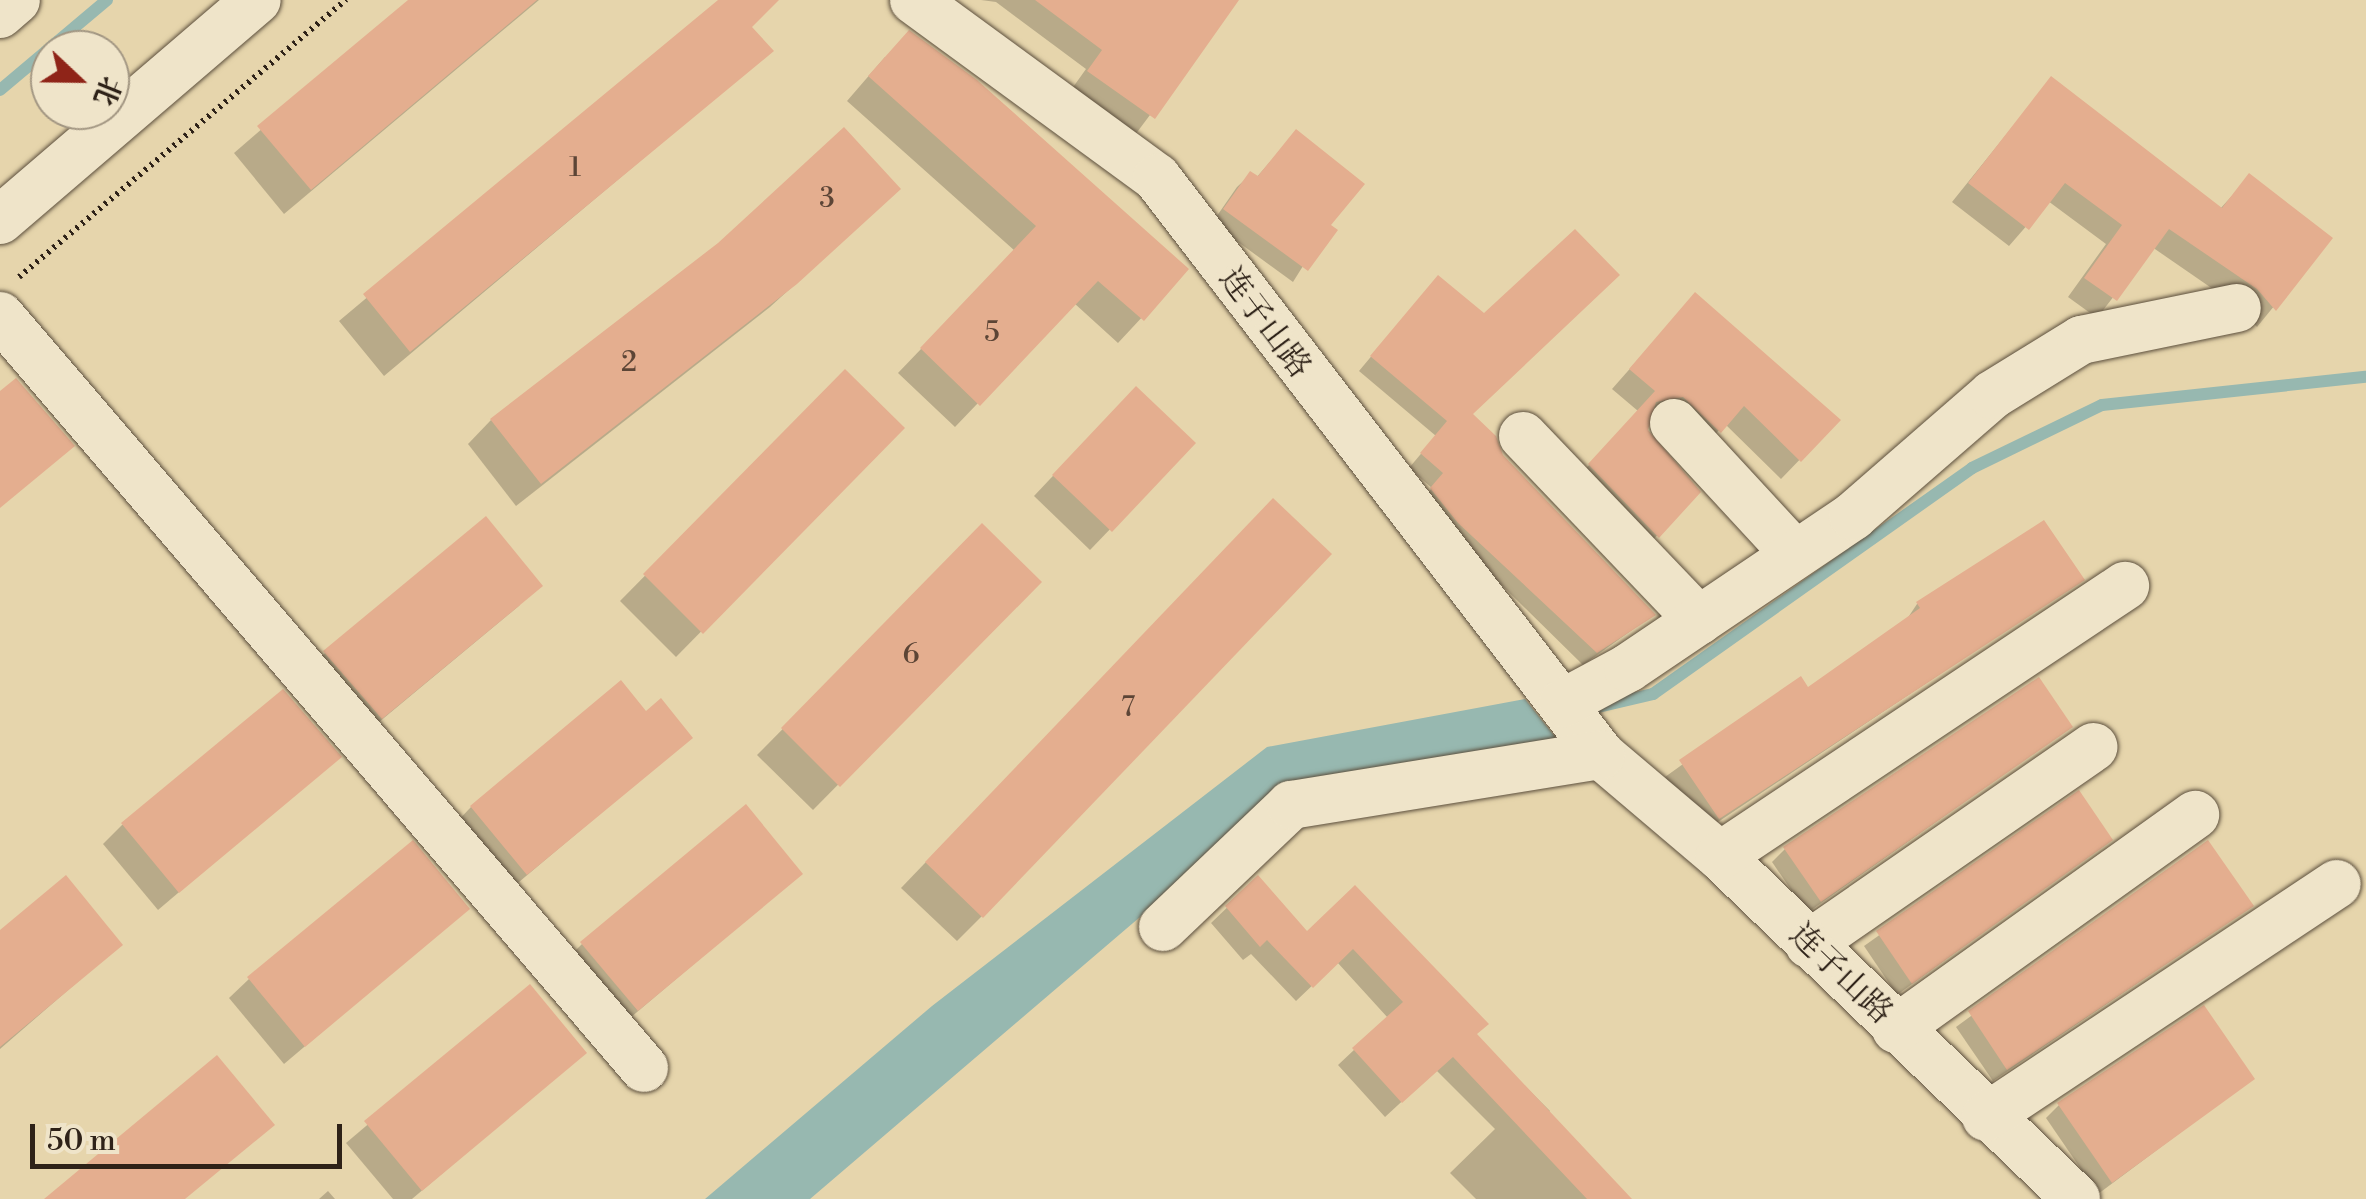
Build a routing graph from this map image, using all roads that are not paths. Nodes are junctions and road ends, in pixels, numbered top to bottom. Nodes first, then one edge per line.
1 (16, 0) edge
2 (258, 0) edge
3 (914, 0) edge
4 (0, 14) edge
5 (0, 220) edge
6 (7, 299) edge
7 (2236, 308) dead end
8 (1674, 423) dead end
9 (1523, 436) dead end
10 (1795, 554) junction
11 (2126, 586) dead end
12 (1699, 620) junction
13 (1563, 703) junction
14 (2094, 747) dead end
15 (1602, 754) junction
16 (2195, 815) dead end
17 (1720, 856) junction
18 (2337, 884) dead end
19 (1163, 926) dead end
20 (1809, 944) junction
21 (1896, 1029) junction
22 (644, 1068) dead end
23 (1986, 1118) junction
24 (2076, 1199) edge

1 - 4 street
2 - 5 street
3 - 13 street, 连子山路
6 - 22 street
7 - 10 street
8 - 10 street
9 - 12 street
10 - 12 street
11 - 17 street
12 - 13 street
13 - 15 street, 连子山路
14 - 20 street
15 - 17 street, 连子山路
15 - 19 street
16 - 21 street
17 - 20 street, 连子山路
18 - 23 street
20 - 21 street, 连子山路
21 - 23 street, 连子山路
23 - 24 street, 连子山路

